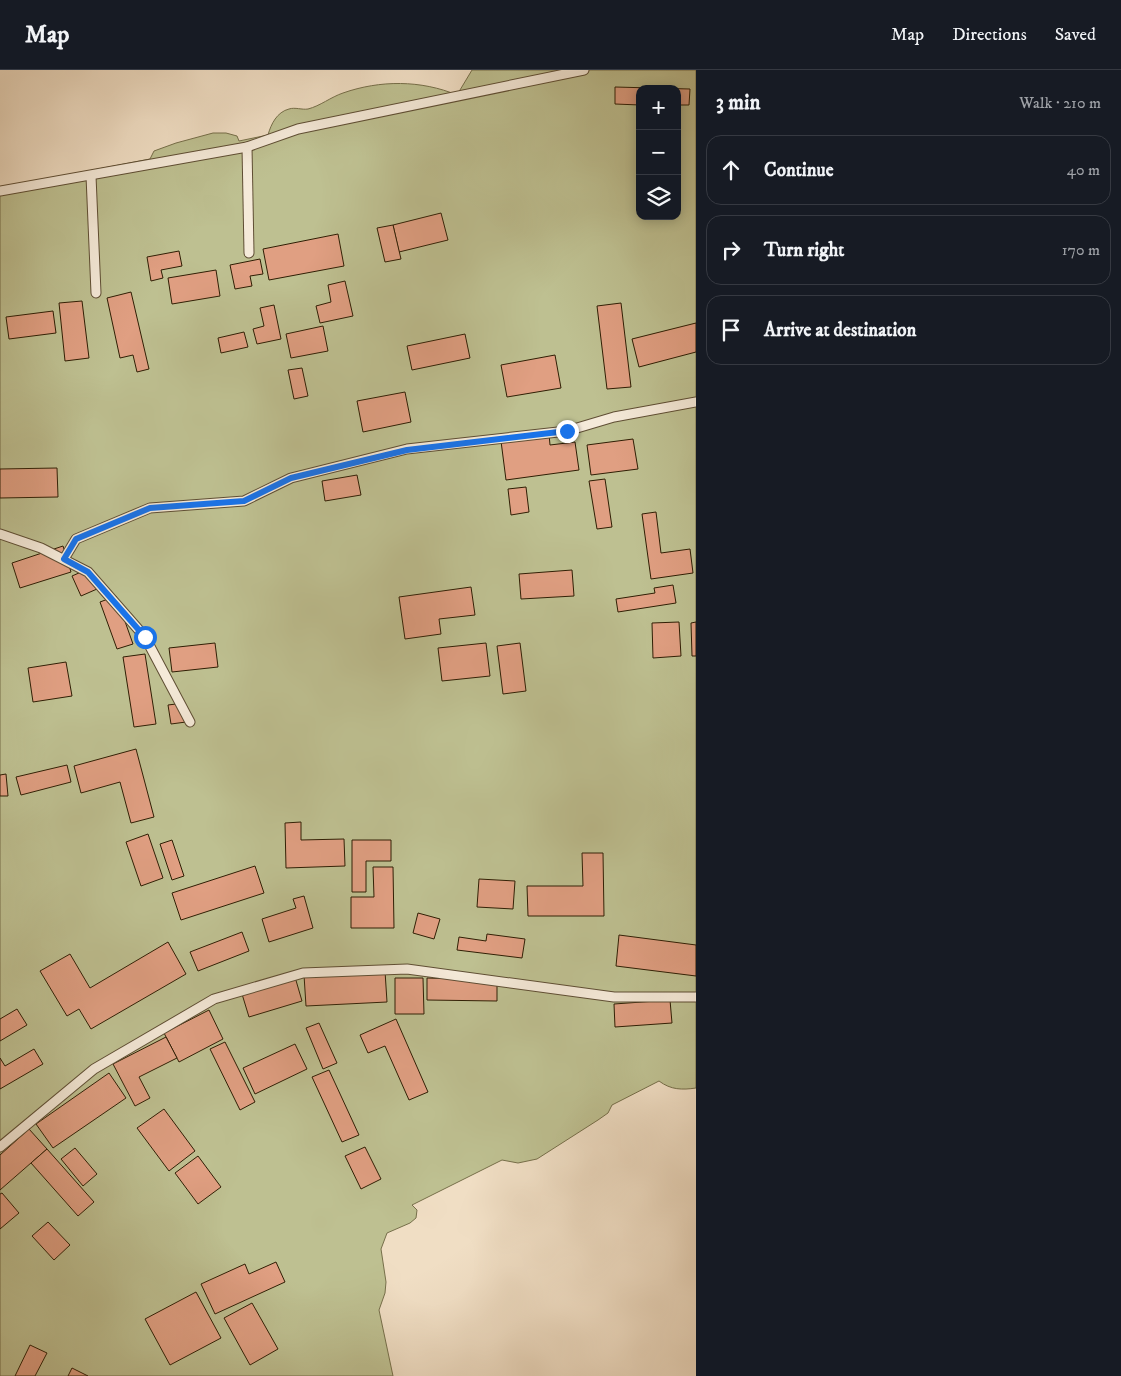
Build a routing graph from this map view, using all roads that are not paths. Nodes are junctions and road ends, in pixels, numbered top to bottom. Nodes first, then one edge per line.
1 (584, 70) edge
2 (247, 147) junction
3 (91, 176) junction
4 (0, 191) edge
5 (250, 253) dead end
6 (96, 292) dead end
7 (696, 402) edge
8 (0, 534) edge
9 (64, 559) junction
10 (190, 722) dead end
11 (696, 997) edge
12 (0, 1147) edge

1 - 2 lane
2 - 3 lane
2 - 5 lane
3 - 4 lane
3 - 6 lane
7 - 9 lane
8 - 9 lane
9 - 10 lane
11 - 12 lane

